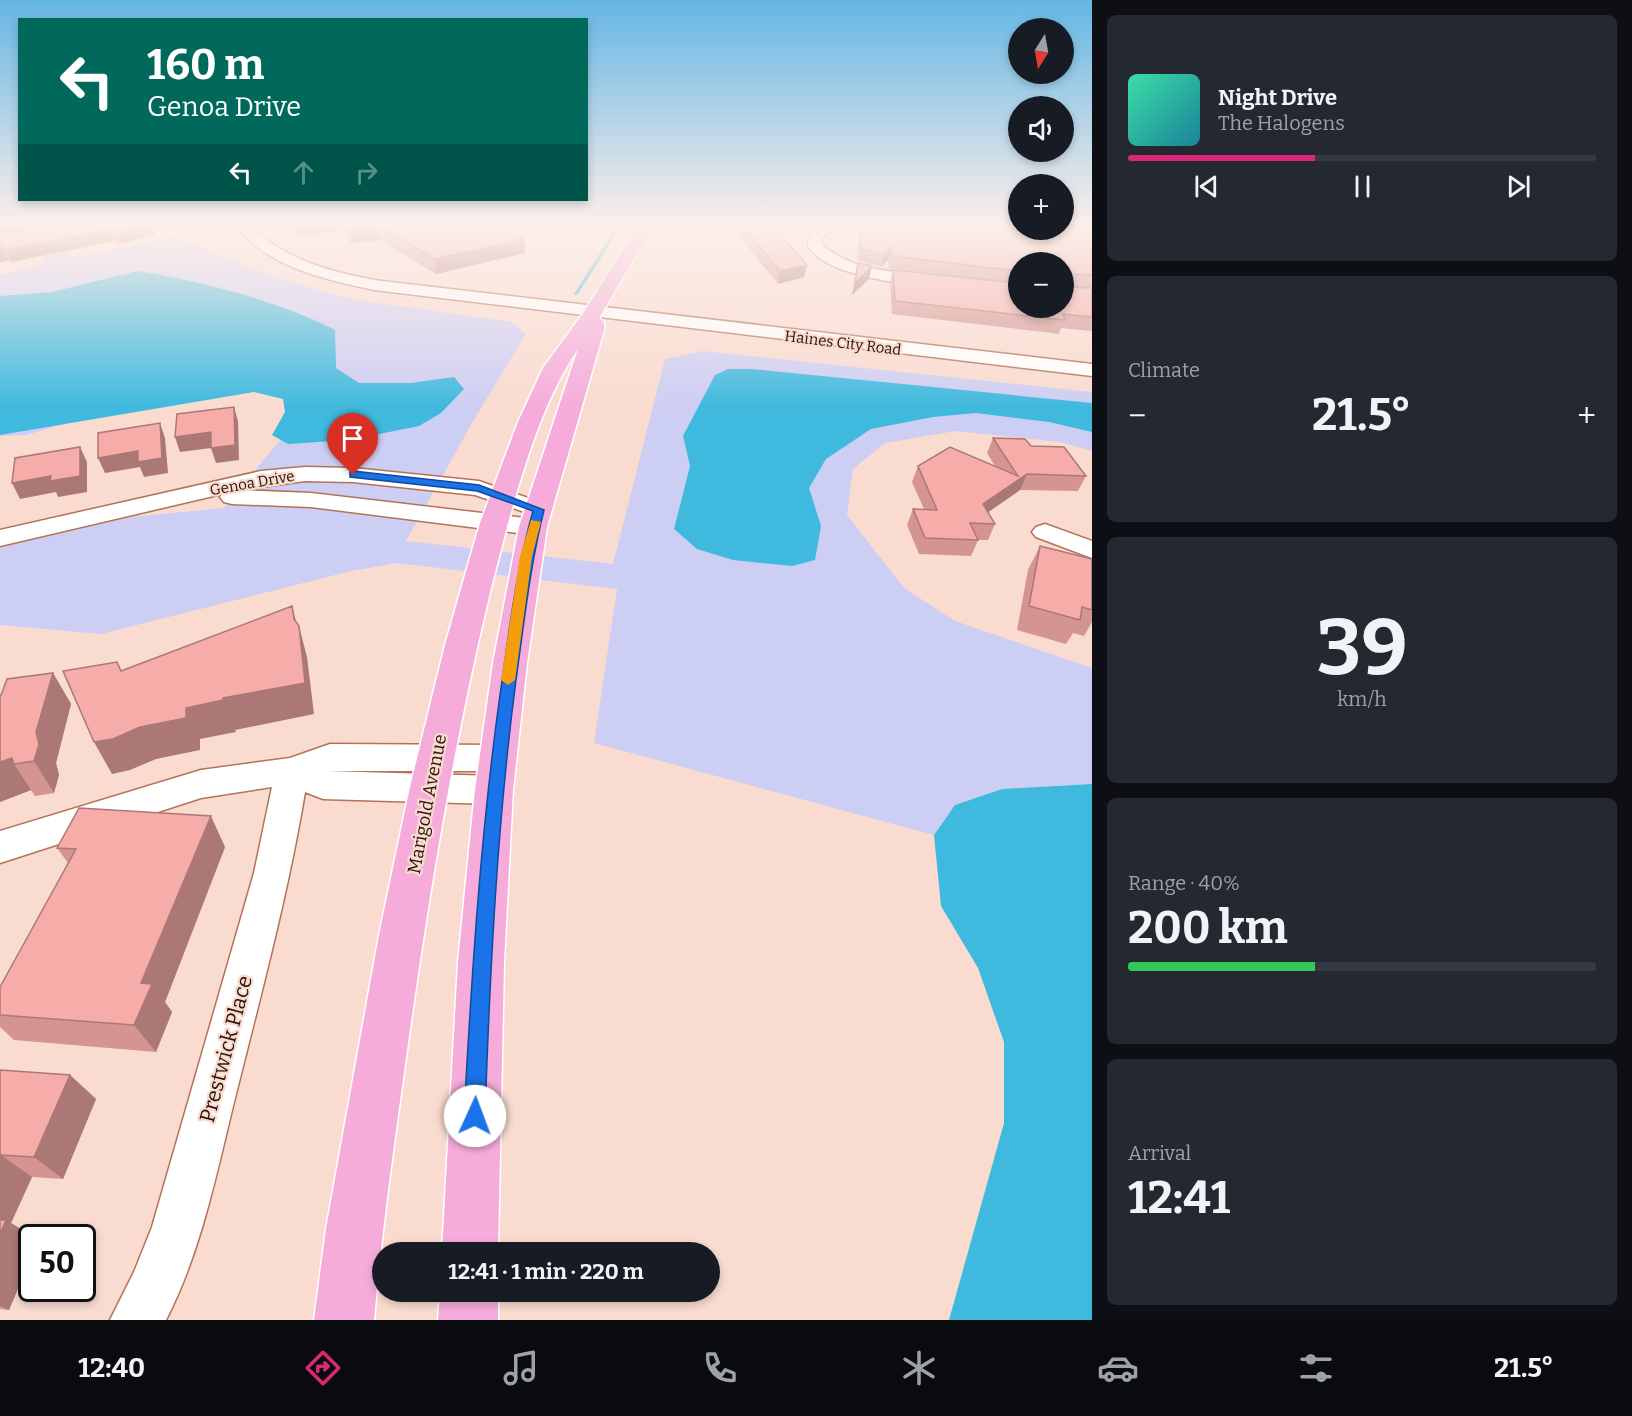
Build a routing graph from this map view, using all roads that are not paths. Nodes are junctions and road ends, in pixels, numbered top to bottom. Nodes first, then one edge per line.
1 (380, 285) edge
2 (610, 285) edge
3 (593, 313) junction
4 (1092, 370) edge
5 (498, 511) junction
6 (536, 519) junction
7 (1045, 532) dead end
8 (0, 538) edge
9 (1092, 550) edge
10 (292, 771) junction
11 (432, 772) junction
12 (496, 774) junction
13 (0, 847) edge
14 (470, 1242) edge
15 (469, 1302) edge
16 (136, 1320) edge
17 (344, 1320) edge
18 (468, 1320) edge

1 - 3 street, Haines City Road
2 - 3 main road, Marigold Avenue
3 - 4 street, Haines City Road
3 - 5 main road, Marigold Avenue
3 - 6 main road, Marigold Avenue
5 - 6 street, Genoa Drive
5 - 8 street, Genoa Drive
5 - 11 main road, Marigold Avenue
6 - 12 main road, Marigold Avenue
7 - 9 street
10 - 11 street
10 - 13 street
10 - 16 street, Prestwick Place
11 - 12 street
11 - 17 main road, Marigold Avenue
12 - 14 main road, Marigold Avenue
15 - 18 main road

